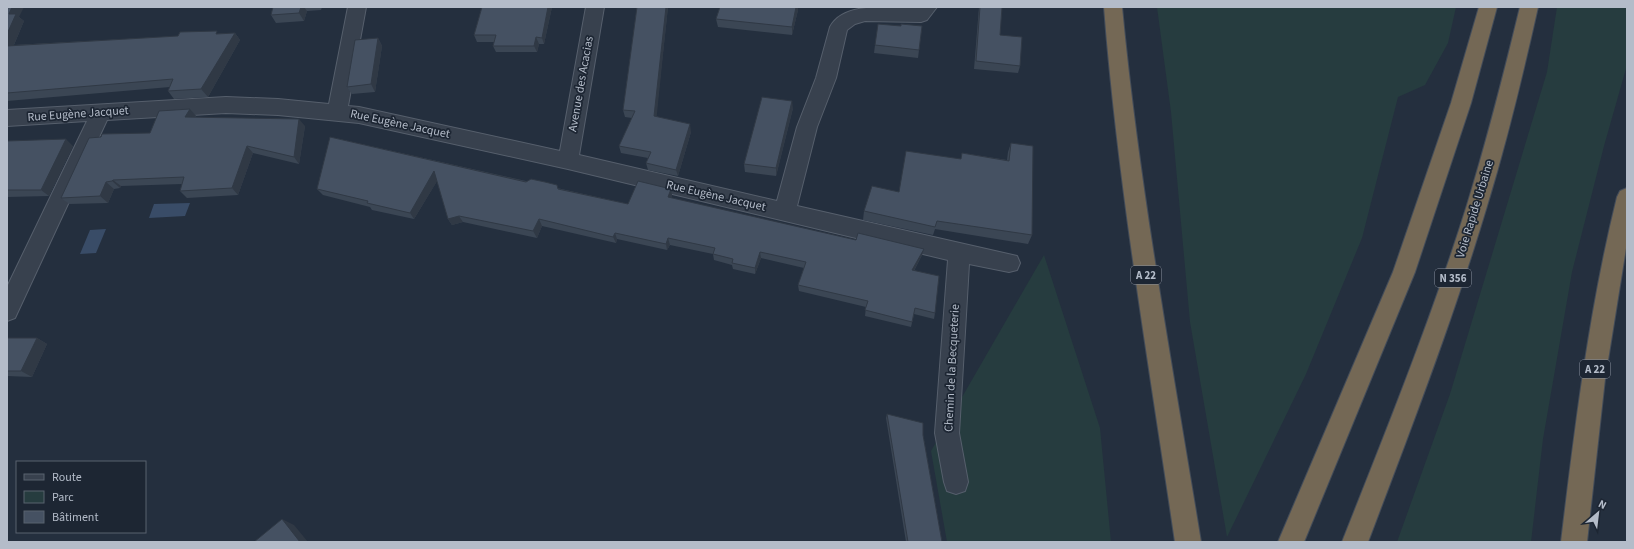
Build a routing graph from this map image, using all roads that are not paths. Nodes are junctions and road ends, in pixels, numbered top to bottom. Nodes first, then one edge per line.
1 (357, 7) edge
2 (595, 7) edge
3 (928, 7) edge
4 (1113, 7) edge
5 (1488, 7) edge
6 (1530, 7) edge
7 (101, 112) junction
8 (337, 112) junction
9 (7, 118) edge
10 (568, 161) junction
11 (1627, 197) edge
12 (785, 212) junction
13 (958, 254) junction
14 (1009, 263) dead end
15 (7, 311) edge
16 (956, 482) dead end
17 (1188, 542) edge
18 (1291, 542) edge
19 (1355, 542) edge
20 (1574, 542) edge

1 - 8 street
2 - 10 street, Avenue des Acacias
3 - 12 street
4 - 17 highway, A 22
5 - 18 highway
6 - 19 highway, Voie Rapide Urbaine / N 356
7 - 8 street, Rue Eugène Jacquet
7 - 9 street, Rue Eugène Jacquet
7 - 15 street
8 - 10 street, Rue Eugène Jacquet
10 - 12 street, Rue Eugène Jacquet
11 - 20 highway, A 22
12 - 13 street, Rue Eugène Jacquet
13 - 14 street, Rue Eugène Jacquet
13 - 16 street, Chemin de la Becqueterie

